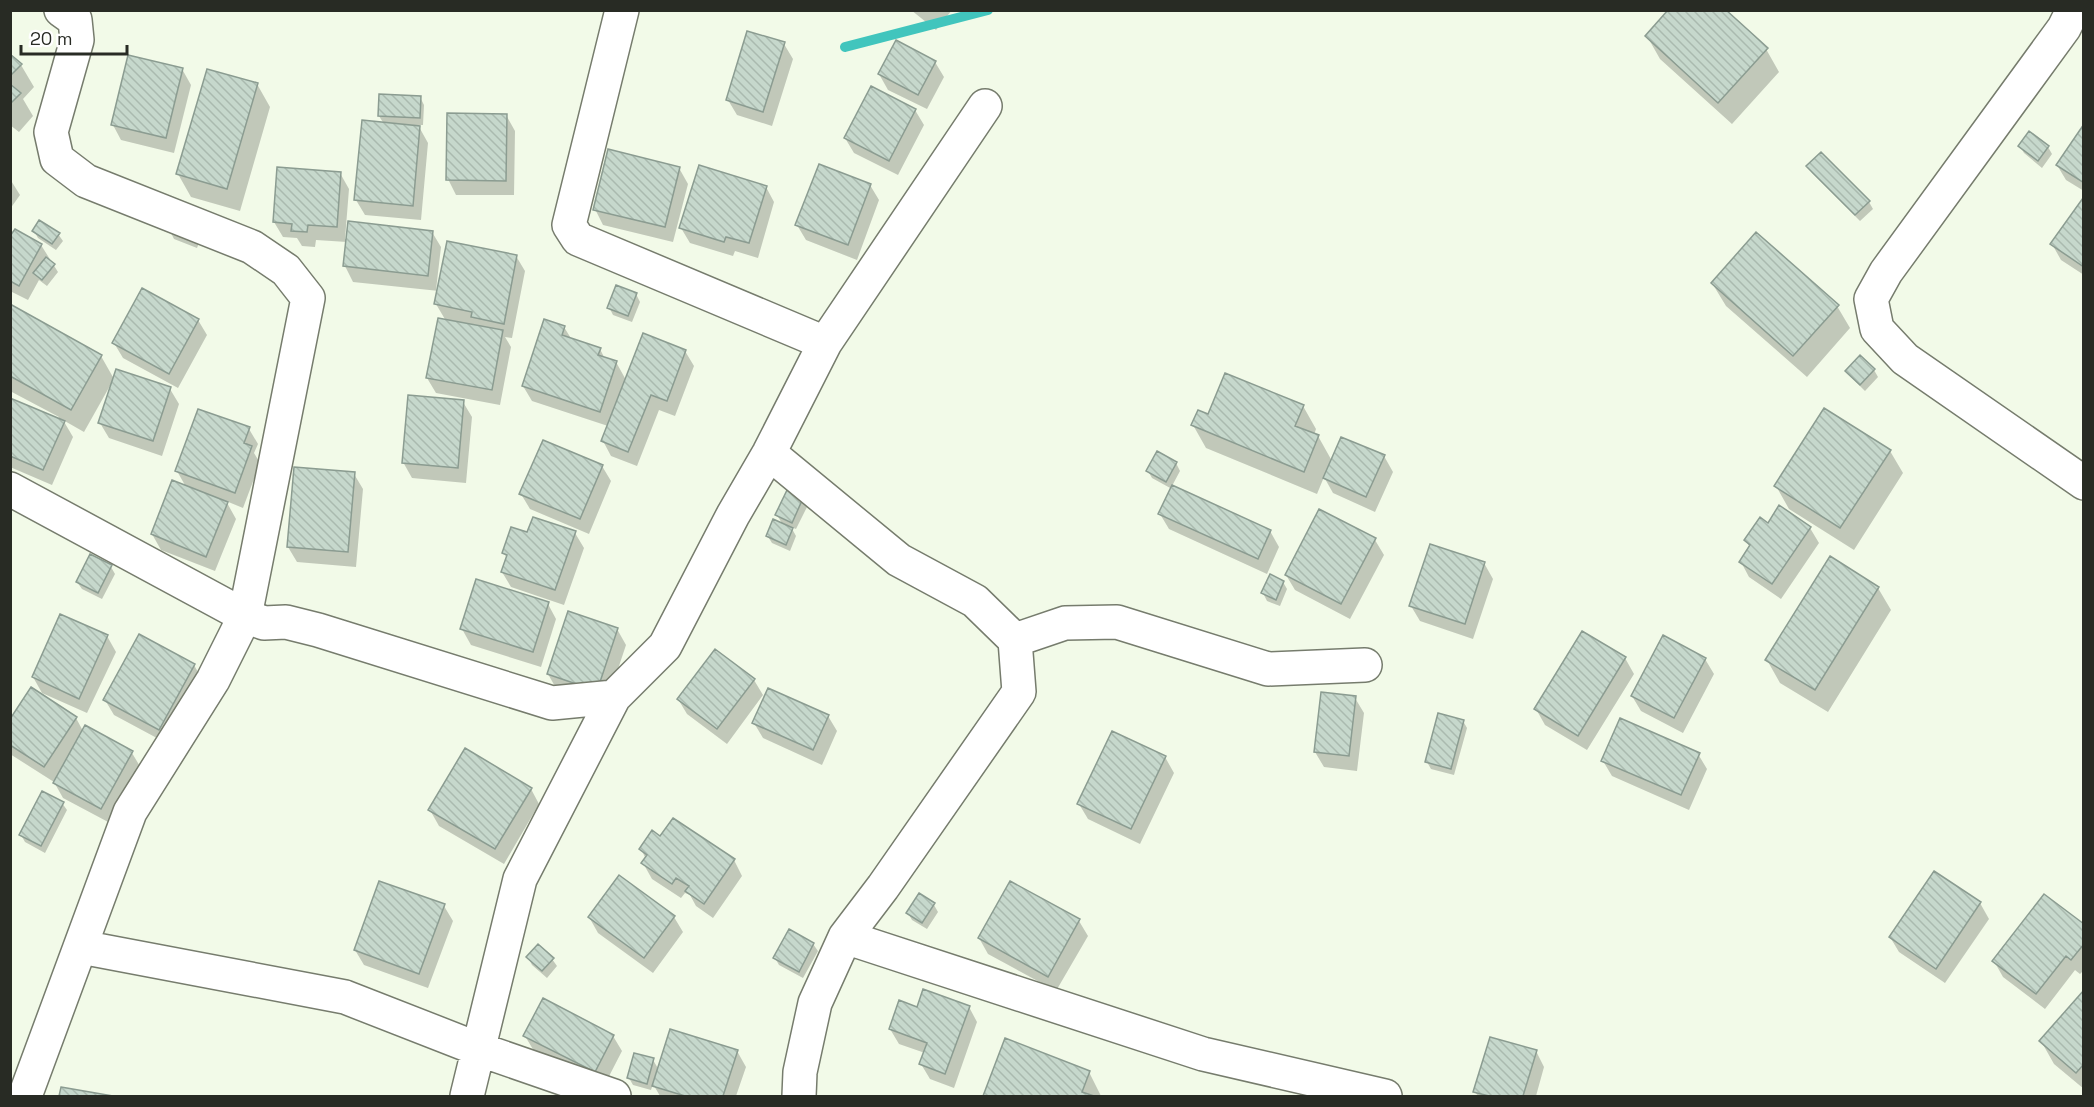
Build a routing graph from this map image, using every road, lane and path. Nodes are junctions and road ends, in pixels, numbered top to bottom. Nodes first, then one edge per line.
1 (61, 10) edge
2 (622, 10) edge
3 (2073, 10) edge
4 (985, 106) dead end
5 (825, 343) junction
6 (770, 453) junction
7 (2084, 483) edge
8 (10, 489) edge
9 (245, 616) junction
10 (1014, 640) junction
11 (1365, 665) dead end
12 (614, 697) junction
13 (845, 937) junction
14 (81, 947) junction
15 (478, 1048) junction
16 (25, 1096) edge
17 (466, 1096) edge
18 (614, 1096) edge
19 (799, 1096) edge
20 (1385, 1096) edge

1 - 9 street
2 - 5 street
3 - 7 street
4 - 5 street
5 - 6 street
6 - 10 street
6 - 12 street
8 - 9 street
9 - 12 street
9 - 14 street
10 - 11 street
10 - 13 street
12 - 15 street
13 - 19 street
13 - 20 street
14 - 15 street
14 - 16 street
15 - 17 street
15 - 18 street

